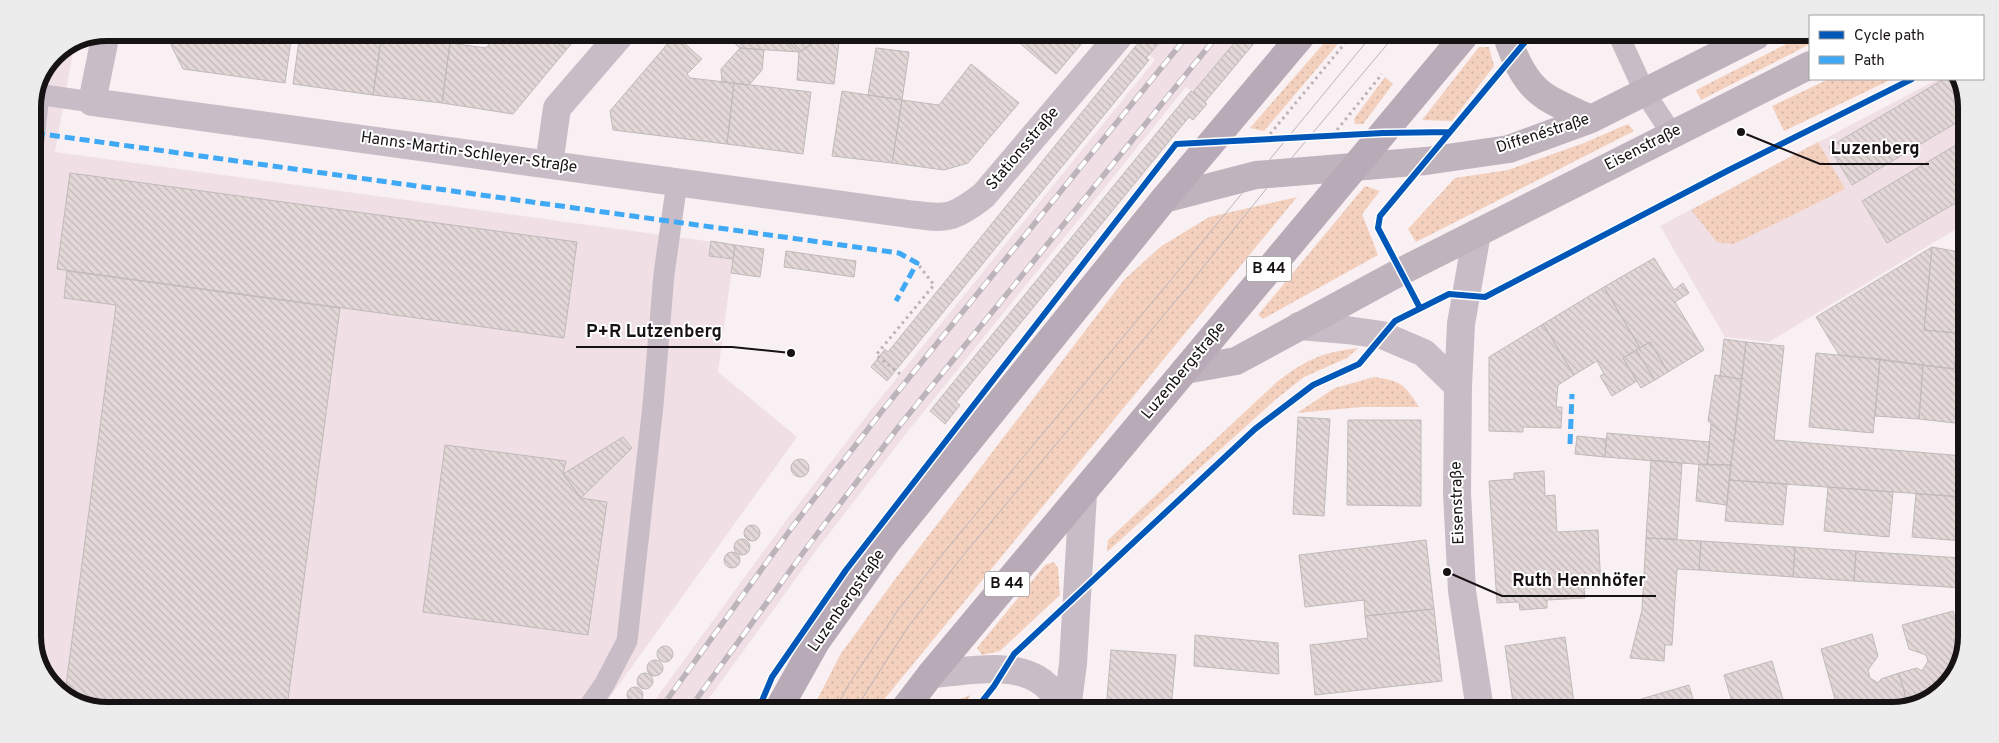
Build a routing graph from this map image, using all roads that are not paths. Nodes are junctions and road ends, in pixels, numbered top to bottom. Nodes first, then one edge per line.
1 (104, 41) edge
2 (615, 41) edge
3 (1115, 41) edge
4 (1297, 41) edge
5 (1460, 41) edge
6 (1509, 41) edge
7 (1622, 41) edge
8 (1746, 41) edge
9 (1809, 66) edge
10 (1645, 93) junction
11 (43, 95) edge
12 (92, 102) junction
13 (1591, 119) junction
14 (1672, 134) junction
15 (549, 164) junction
16 (1354, 168) junction
17 (677, 182) junction
18 (1164, 199) junction
19 (901, 213) joint
20 (1477, 233) junction
21 (1299, 326) junction
22 (1185, 370) junction
23 (1458, 386) junction
24 (1083, 494) junction
25 (931, 674) junction
26 (592, 702) edge
27 (782, 702) edge
28 (910, 702) edge
29 (1061, 702) edge
30 (1068, 702) edge
31 (1479, 702) edge

1 - 12 street
2 - 15 street
3 - 19 street, Stationsstraße
4 - 18 main road, Luzenbergstraße
5 - 16 main road, Luzenbergstraße / B 44
6 - 13 street
7 - 10 lane
8 - 10 street, Diffenéstraße
9 - 14 street, Eisenstraße
10 - 13 street, Diffenéstraße
10 - 14 lane
11 - 12 lane, Hanns-Martin-Schleyer-Straße
12 - 15 street, Hanns-Martin-Schleyer-Straße
13 - 16 street, Diffenéstraße
14 - 20 street, Eisenstraße
15 - 17 street, Hanns-Martin-Schleyer-Straße
16 - 18 street, Diffenéstraße
16 - 22 main road, Luzenbergstraße / B 44
17 - 19 street, Hanns-Martin-Schleyer-Straße
17 - 26 lane
18 - 27 main road, Luzenbergstraße
20 - 21 street, Eisenstraße
20 - 23 street, Eisenstraße
21 - 22 street, Eisenstraße
21 - 23 street
22 - 24 main road, Luzenbergstraße / B 44
23 - 31 street, Eisenstraße
24 - 25 main road, Luzenbergstraße / B 44
24 - 30 street
25 - 28 main road, Luzenbergstraße / B 44
25 - 29 street

